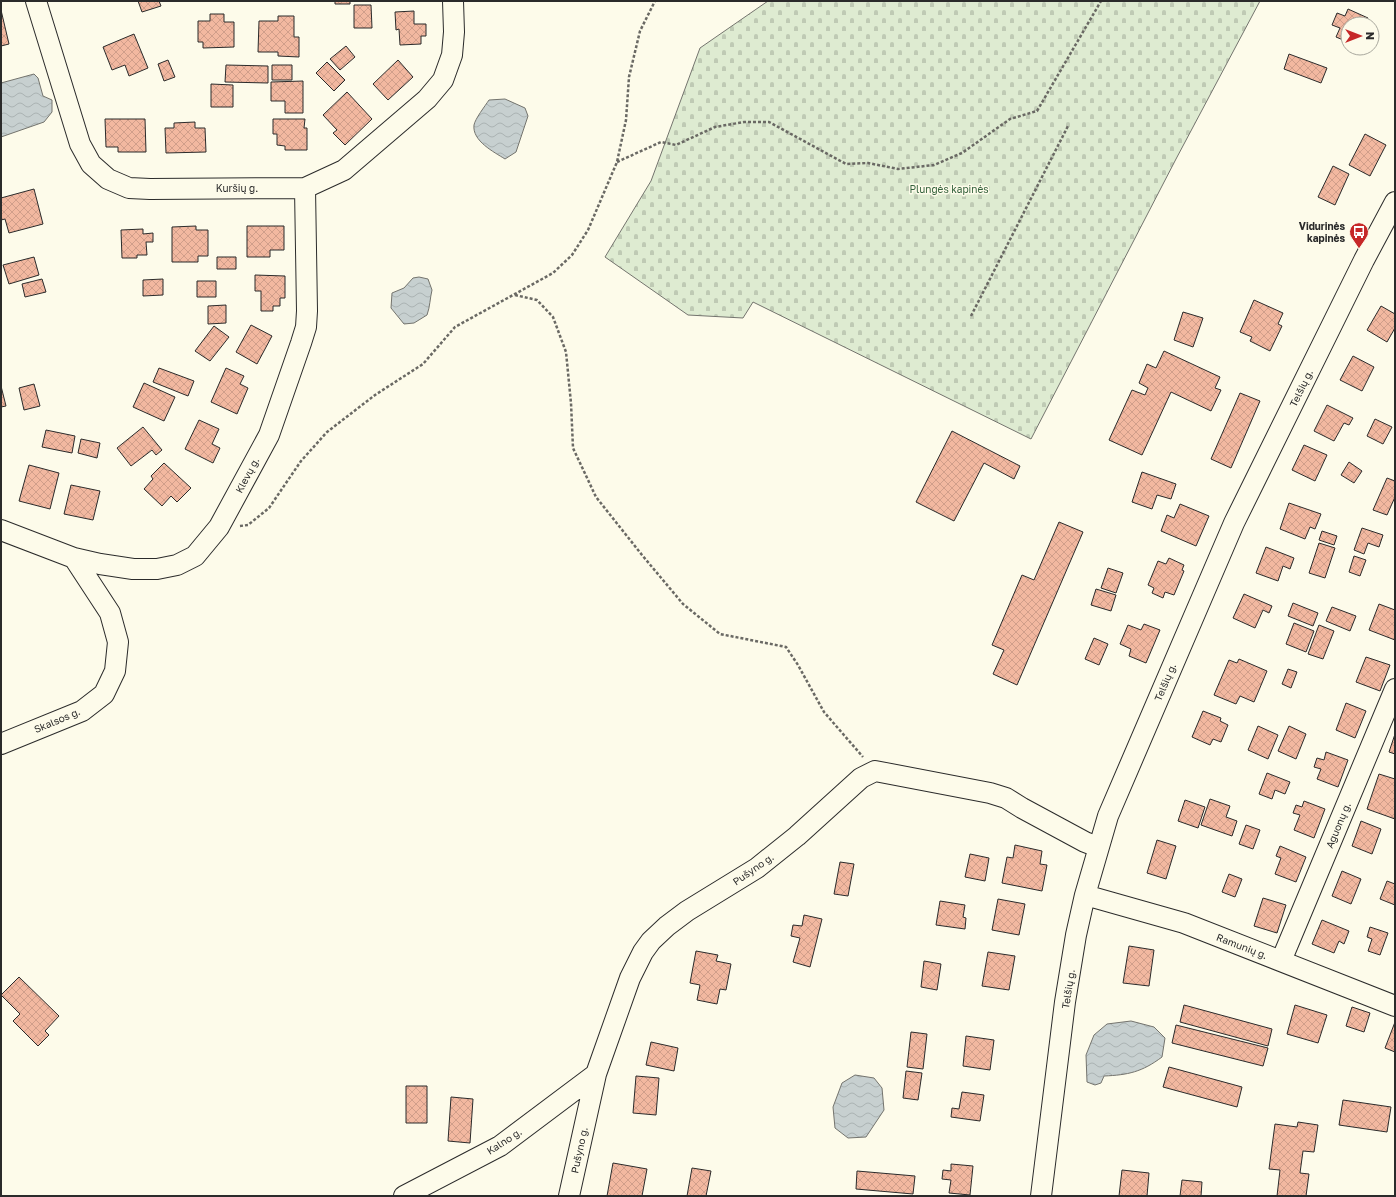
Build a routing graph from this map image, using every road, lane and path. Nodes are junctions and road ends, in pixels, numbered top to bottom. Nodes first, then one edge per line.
1 (453, 1) edge
2 (655, 1) edge
3 (1101, 1) edge
4 (41, 4) edge
5 (1068, 126) dead end
6 (617, 162) junction
7 (305, 188) junction
8 (1395, 202) edge
9 (515, 295) junction
10 (972, 316) dead end
11 (219, 527) junction
12 (1, 530) edge
13 (74, 558) junction
14 (1395, 689) edge
15 (1, 744) edge
16 (875, 771) junction
17 (1098, 847) junction
18 (1085, 895) junction
19 (1281, 961) junction
20 (1395, 1006) edge
21 (596, 1074) junction
22 (404, 1196) edge
23 (569, 1196) edge
24 (1041, 1196) edge

1 - 7 street, Kuršių g.
2 - 6 path
3 - 6 path
4 - 7 street, Kuršių g.
5 - 10 path
6 - 9 path
7 - 11 street, Klevų g.
8 - 17 street, Telšių g.
9 - 11 path
9 - 16 path
11 - 13 street, Klevų g.
12 - 13 street, Klevų g.
13 - 15 street, Skalsos g.
14 - 19 street, Aguonų g.
16 - 17 street
16 - 21 street, Pušyno g.
17 - 18 street, Telšių g.
18 - 19 street, Ramunių g.
18 - 24 street, Telšių g.
19 - 20 street, Ramunių g.
21 - 22 street, Kalno g.
21 - 23 street, Pušyno g.

